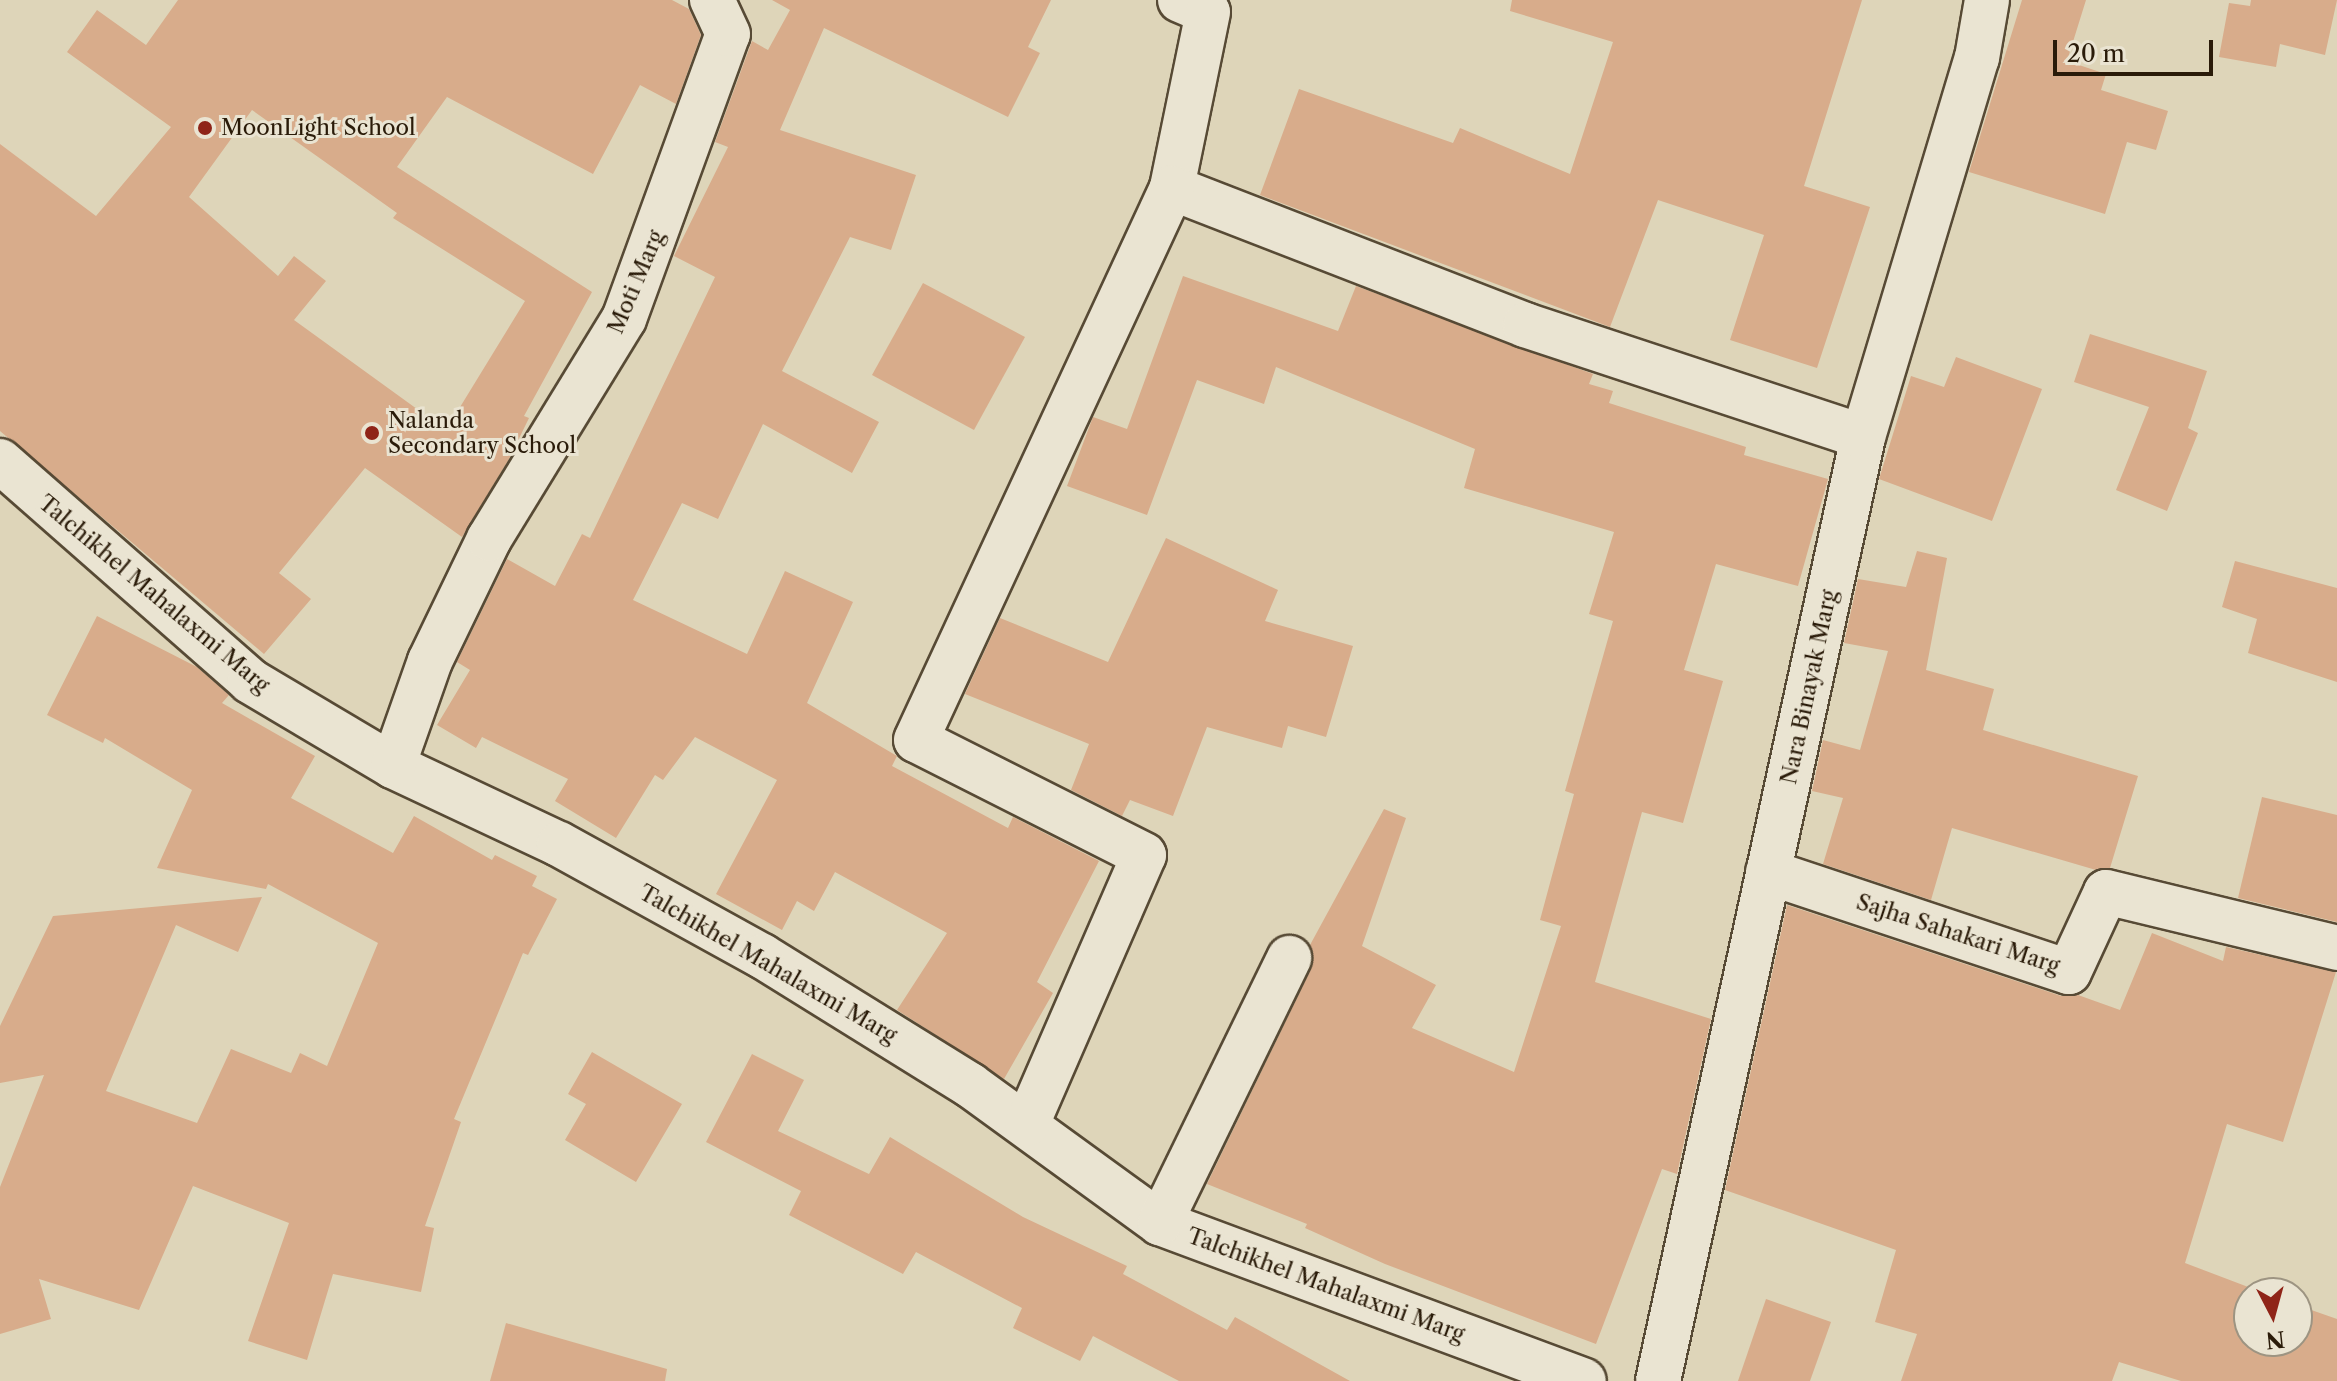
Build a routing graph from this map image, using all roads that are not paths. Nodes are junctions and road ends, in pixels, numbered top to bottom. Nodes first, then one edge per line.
1 (712, 0) edge
2 (1180, 0) edge
3 (1987, 0) edge
4 (1172, 188) junction
5 (1863, 437) junction
6 (0, 461) edge
7 (393, 766) junction
8 (1768, 872) junction
9 (2337, 948) edge
10 (1289, 958) dead end
11 (1027, 1124) junction
12 (1160, 1223) junction
13 (1584, 1381) edge
14 (1658, 1381) edge

1 - 7 street, Moti Marg
2 - 4 street
3 - 5 street, Nara Binayak Marg
4 - 5 street
4 - 11 street
5 - 8 street, Nara Binayak Marg
6 - 7 street, Talchikhel Mahalaxmi Marg
7 - 11 street, Talchikhel Mahalaxmi Marg
8 - 9 street, Sajha Sahakari Marg
8 - 14 street, Nara Binayak Marg
10 - 12 street
11 - 12 street, Talchikhel Mahalaxmi Marg
12 - 13 street, Talchikhel Mahalaxmi Marg

